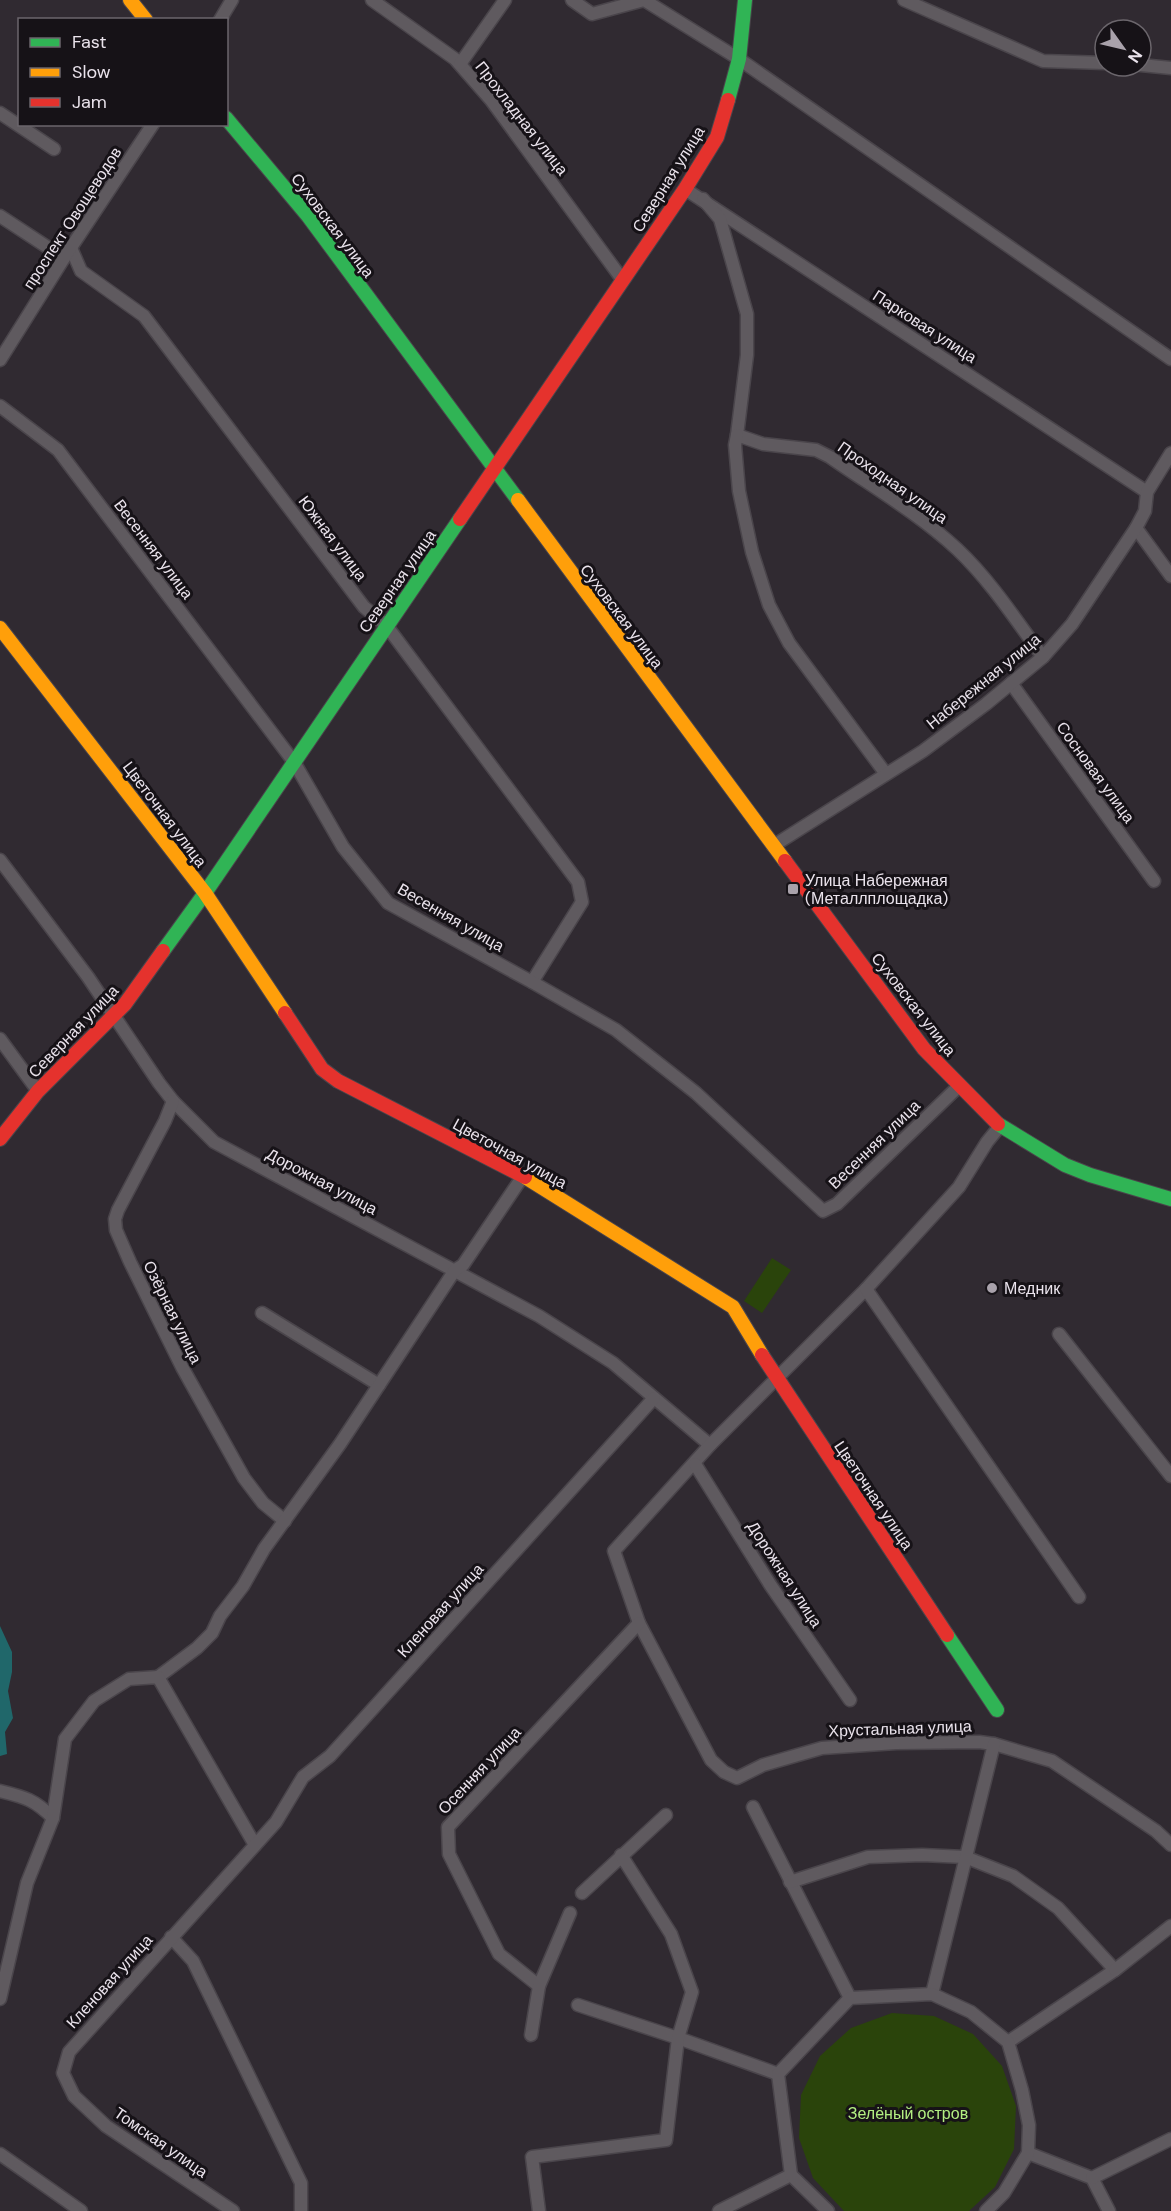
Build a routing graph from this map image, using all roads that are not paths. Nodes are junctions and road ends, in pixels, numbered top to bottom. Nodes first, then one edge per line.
1 (130, 0) edge
2 (232, 0) edge
3 (372, 0) edge
4 (505, 0) edge
5 (572, 0) edge
6 (745, 0) edge
7 (904, 0) edge
8 (144, 18) edge
9 (221, 18) edge
10 (739, 59) junction
11 (1093, 63) edge
12 (460, 64) junction
13 (1153, 66) edge
14 (1171, 68) edge
15 (0, 113) edge
16 (228, 120) edge
17 (18, 125) edge
18 (20, 126) edge
19 (152, 126) edge
20 (54, 149) dead end
21 (685, 189) junction
22 (703, 199) junction
23 (0, 216) edge
24 (67, 253) junction
25 (622, 279) junction
26 (1171, 359) edge
27 (0, 360) edge
28 (0, 406) edge
29 (737, 435) junction
30 (1171, 453) edge
31 (494, 470) junction
32 (1147, 492) junction
33 (1136, 528) junction
34 (1171, 576) edge
35 (386, 625) junction
36 (0, 628) edge
37 (1043, 657) junction
38 (1011, 683) junction
39 (294, 762) junction
40 (886, 774) junction
41 (773, 846) junction
42 (0, 860) edge
43 (1154, 880) dead end
44 (204, 893) junction
45 (532, 982) junction
46 (113, 1014) junction
47 (0, 1039) edge
48 (959, 1086) junction
49 (38, 1091) junction
50 (173, 1101) junction
51 (1000, 1126) junction
52 (0, 1139) edge
53 (523, 1176) junction
54 (1171, 1199) edge
55 (454, 1270) junction
56 (866, 1289) junction
57 (262, 1313) dead end
58 (1059, 1334) dead end
59 (776, 1378) junction
60 (379, 1385) junction
61 (654, 1398) junction
62 (710, 1445) junction
63 (695, 1464) junction
64 (1171, 1476) edge
65 (285, 1521) junction
66 (1079, 1597) dead end
67 (639, 1623) junction
68 (158, 1677) junction
69 (850, 1700) dead end
70 (998, 1710) dead end
71 (994, 1744) junction
72 (0, 1791) edge
73 (753, 1807) dead end
74 (666, 1815) dead end
75 (53, 1818) junction
76 (255, 1845) junction
77 (1171, 1845) edge
78 (621, 1855) junction
79 (965, 1857) junction
80 (790, 1882) junction
81 (582, 1893) dead end
82 (570, 1913) dead end
83 (1171, 1926) edge
84 (171, 1937) junction
85 (1115, 1970) junction
86 (539, 1986) junction
87 (932, 1994) junction
88 (850, 1998) junction
89 (0, 1999) edge
90 (578, 2005) dead end
91 (531, 2036) dead end
92 (678, 2038) junction
93 (1008, 2042) junction
94 (778, 2074) junction
95 (74, 2096) joint
96 (1171, 2139) edge
97 (1028, 2153) junction
98 (0, 2154) edge
99 (791, 2175) junction
100 (1092, 2178) junction
101 (81, 2211) edge
102 (233, 2211) edge
103 (301, 2211) edge
104 (539, 2211) edge
105 (719, 2211) edge
106 (828, 2211) edge
107 (986, 2211) edge
108 (1109, 2211) edge

1 - 8 street
2 - 9 street
3 - 12 street, Прохладная улица
4 - 12 street
5 - 10 street
6 - 10 street, Северная улица
7 - 11 street
10 - 21 street, Северная улица
10 - 26 street
12 - 25 street, Прохладная улица
13 - 14 street
15 - 17 street
16 - 31 street, Суховская улица
18 - 20 street
19 - 24 street, проспект Овощеводов
21 - 22 street, Парковая улица
21 - 25 street, Северная улица
22 - 29 street
22 - 32 street, Парковая улица
23 - 24 street, Южная улица
24 - 27 street, проспект Овощеводов
24 - 35 street, Южная улица
25 - 31 street, Северная улица
28 - 39 street, Весенняя улица
29 - 37 street, Проходная улица
29 - 40 street
30 - 32 street, Набережная улица
31 - 35 street, Северная улица
31 - 41 street, Суховская улица
32 - 33 street, Набережная улица
33 - 34 street
33 - 37 street, Набережная улица
35 - 39 street, Северная улица
35 - 45 street, Южная улица
36 - 44 street, Цветочная улица
37 - 38 street, Набережная улица
38 - 40 street, Набережная улица
38 - 43 street, Сосновая улица
39 - 44 street, Северная улица
39 - 45 street, Весенняя улица
40 - 41 street, Набережная улица
41 - 48 street, Суховская улица
42 - 46 street, Дорожная улица
44 - 46 street, Северная улица
44 - 53 street, Цветочная улица
45 - 48 street, Весенняя улица
46 - 49 street, Северная улица
46 - 50 street, Дорожная улица
47 - 49 street
48 - 51 street, Суховская улица
49 - 52 street, Северная улица
50 - 55 street, Дорожная улица
50 - 65 street, Озёрная улица
51 - 54 street, Суховская улица
51 - 56 street
53 - 55 street
53 - 59 street, Цветочная улица
55 - 60 street
55 - 61 street, Дорожная улица
56 - 59 street
56 - 66 street
57 - 60 street
58 - 64 street
59 - 62 street
59 - 70 street, Цветочная улица
60 - 65 street
61 - 62 street, Дорожная улица
61 - 76 street, Кленовая улица
62 - 63 street
63 - 67 street
63 - 69 street, Дорожная улица
65 - 68 street
67 - 71 street, Хрустальная улица
67 - 86 street, Осенняя улица
68 - 75 street
68 - 76 street
71 - 77 street
71 - 79 street
72 - 75 street
73 - 80 street
74 - 78 street
75 - 89 street
76 - 84 street, Кленовая улица
78 - 81 street
78 - 92 street
79 - 80 street
79 - 85 street
79 - 87 street
80 - 88 street
82 - 86 street
83 - 85 street
84 - 95 street, Кленовая улица
84 - 103 street
85 - 93 street
86 - 91 street
87 - 88 street
87 - 93 street
88 - 94 street
90 - 92 street
92 - 94 street
92 - 104 street
93 - 97 street
94 - 99 street
95 - 102 street, Томская улица
96 - 100 street
97 - 100 street
97 - 107 street
98 - 101 street
99 - 105 street
99 - 106 street
100 - 108 street

